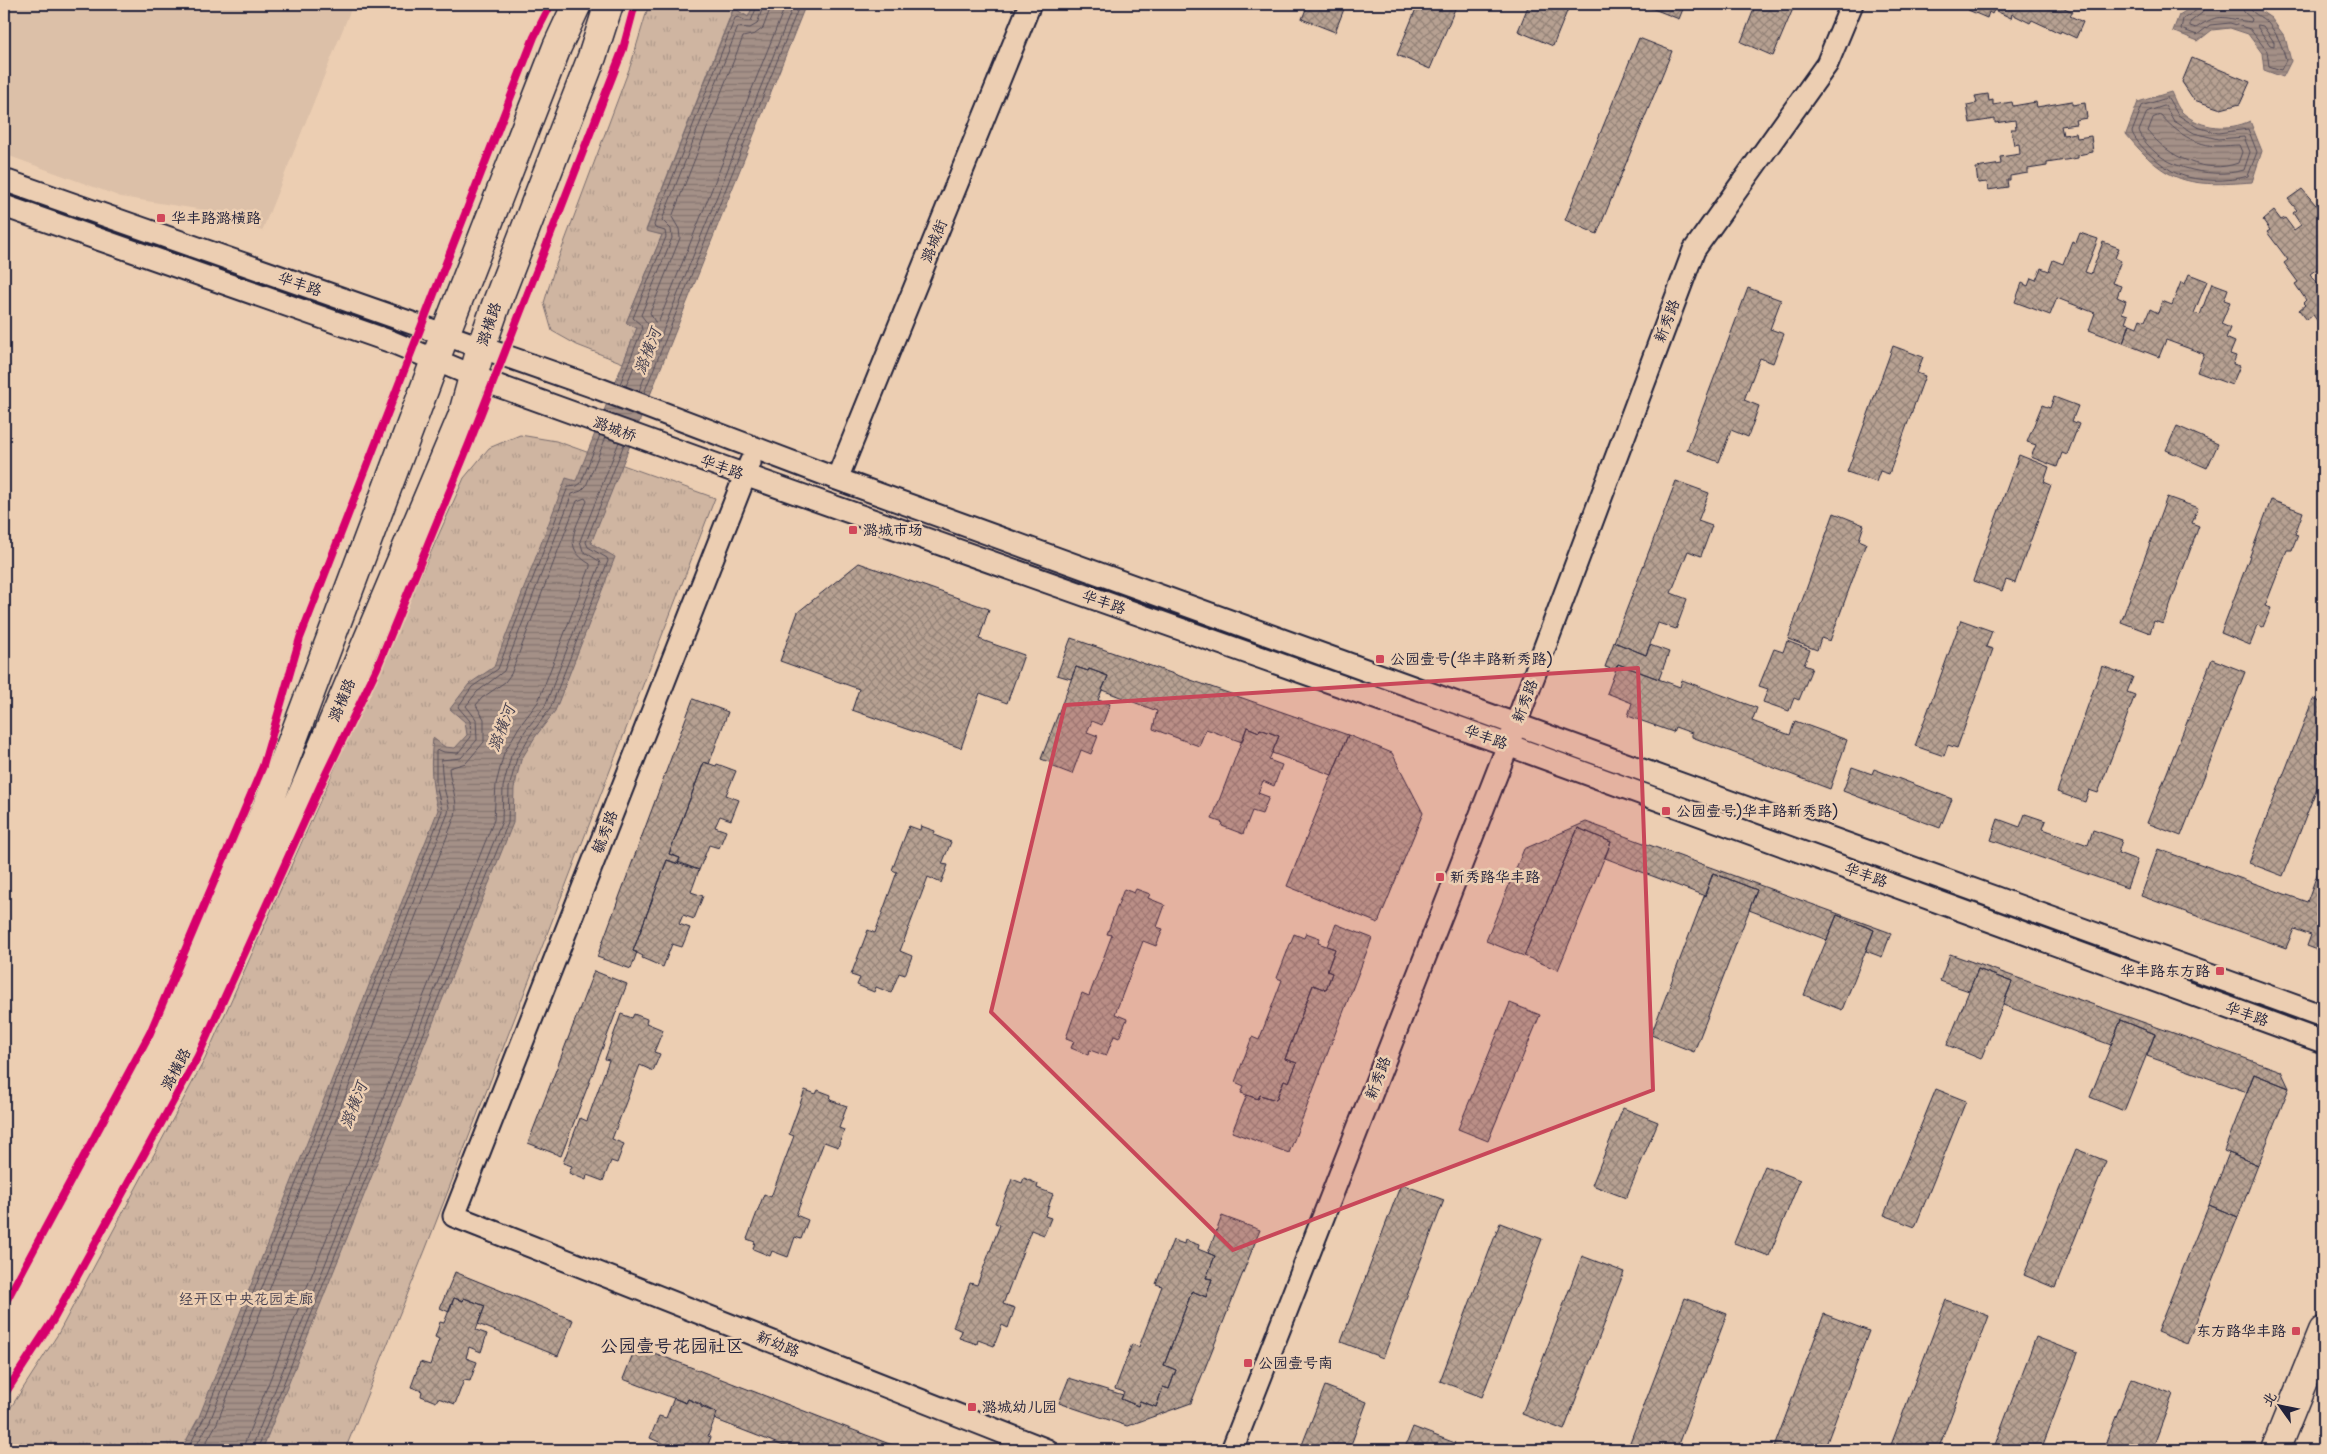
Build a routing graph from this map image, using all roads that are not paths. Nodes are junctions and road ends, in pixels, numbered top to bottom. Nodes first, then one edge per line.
1 (577, 4) edge
2 (610, 4) edge
3 (1030, 4) edge
4 (1852, 4) edge
5 (4, 180) edge
6 (4, 206) edge
7 (445, 334) junction
8 (480, 348) junction
9 (435, 361) junction
10 (472, 376) junction
11 (597, 388) joint
12 (657, 411) joint
13 (584, 418) joint
14 (646, 440) joint
15 (756, 447) junction
16 (745, 475) junction
17 (837, 479) junction
18 (1516, 724) junction
19 (1508, 745) junction
20 (2323, 1016) edge
21 (2323, 1042) edge
22 (454, 1216) joint
23 (4, 1327) edge
24 (2323, 1331) edge
25 (4, 1365) edge
26 (1047, 1450) edge
27 (1232, 1450) edge
28 (2275, 1450) edge

1 - 7 main road, 潞横路
2 - 8 main road, 潞横路
3 - 17 street, 潞城街
4 - 18 street, 新秀路
5 - 7 street, 华丰路
6 - 9 street, 华丰路
7 - 8 street, 华丰路
7 - 9 main road, 潞横路
8 - 10 main road, 潞横路
8 - 11 street, 华丰路
9 - 10 street, 华丰路
9 - 23 main road, 潞横路
10 - 13 street, 华丰路
10 - 25 main road, 潞横路
11 - 12 street, 潞城桥
12 - 15 street, 华丰路
13 - 14 street, 潞城桥
14 - 16 street, 华丰路
15 - 16 street, 毓秀路
15 - 17 street, 华丰路
16 - 19 street, 华丰路
16 - 22 street, 毓秀路
17 - 18 street, 华丰路
18 - 19 street, 新秀路
18 - 20 street, 华丰路
19 - 21 street, 华丰路
19 - 27 street, 新秀路
22 - 26 street, 新幼路
24 - 28 main road

